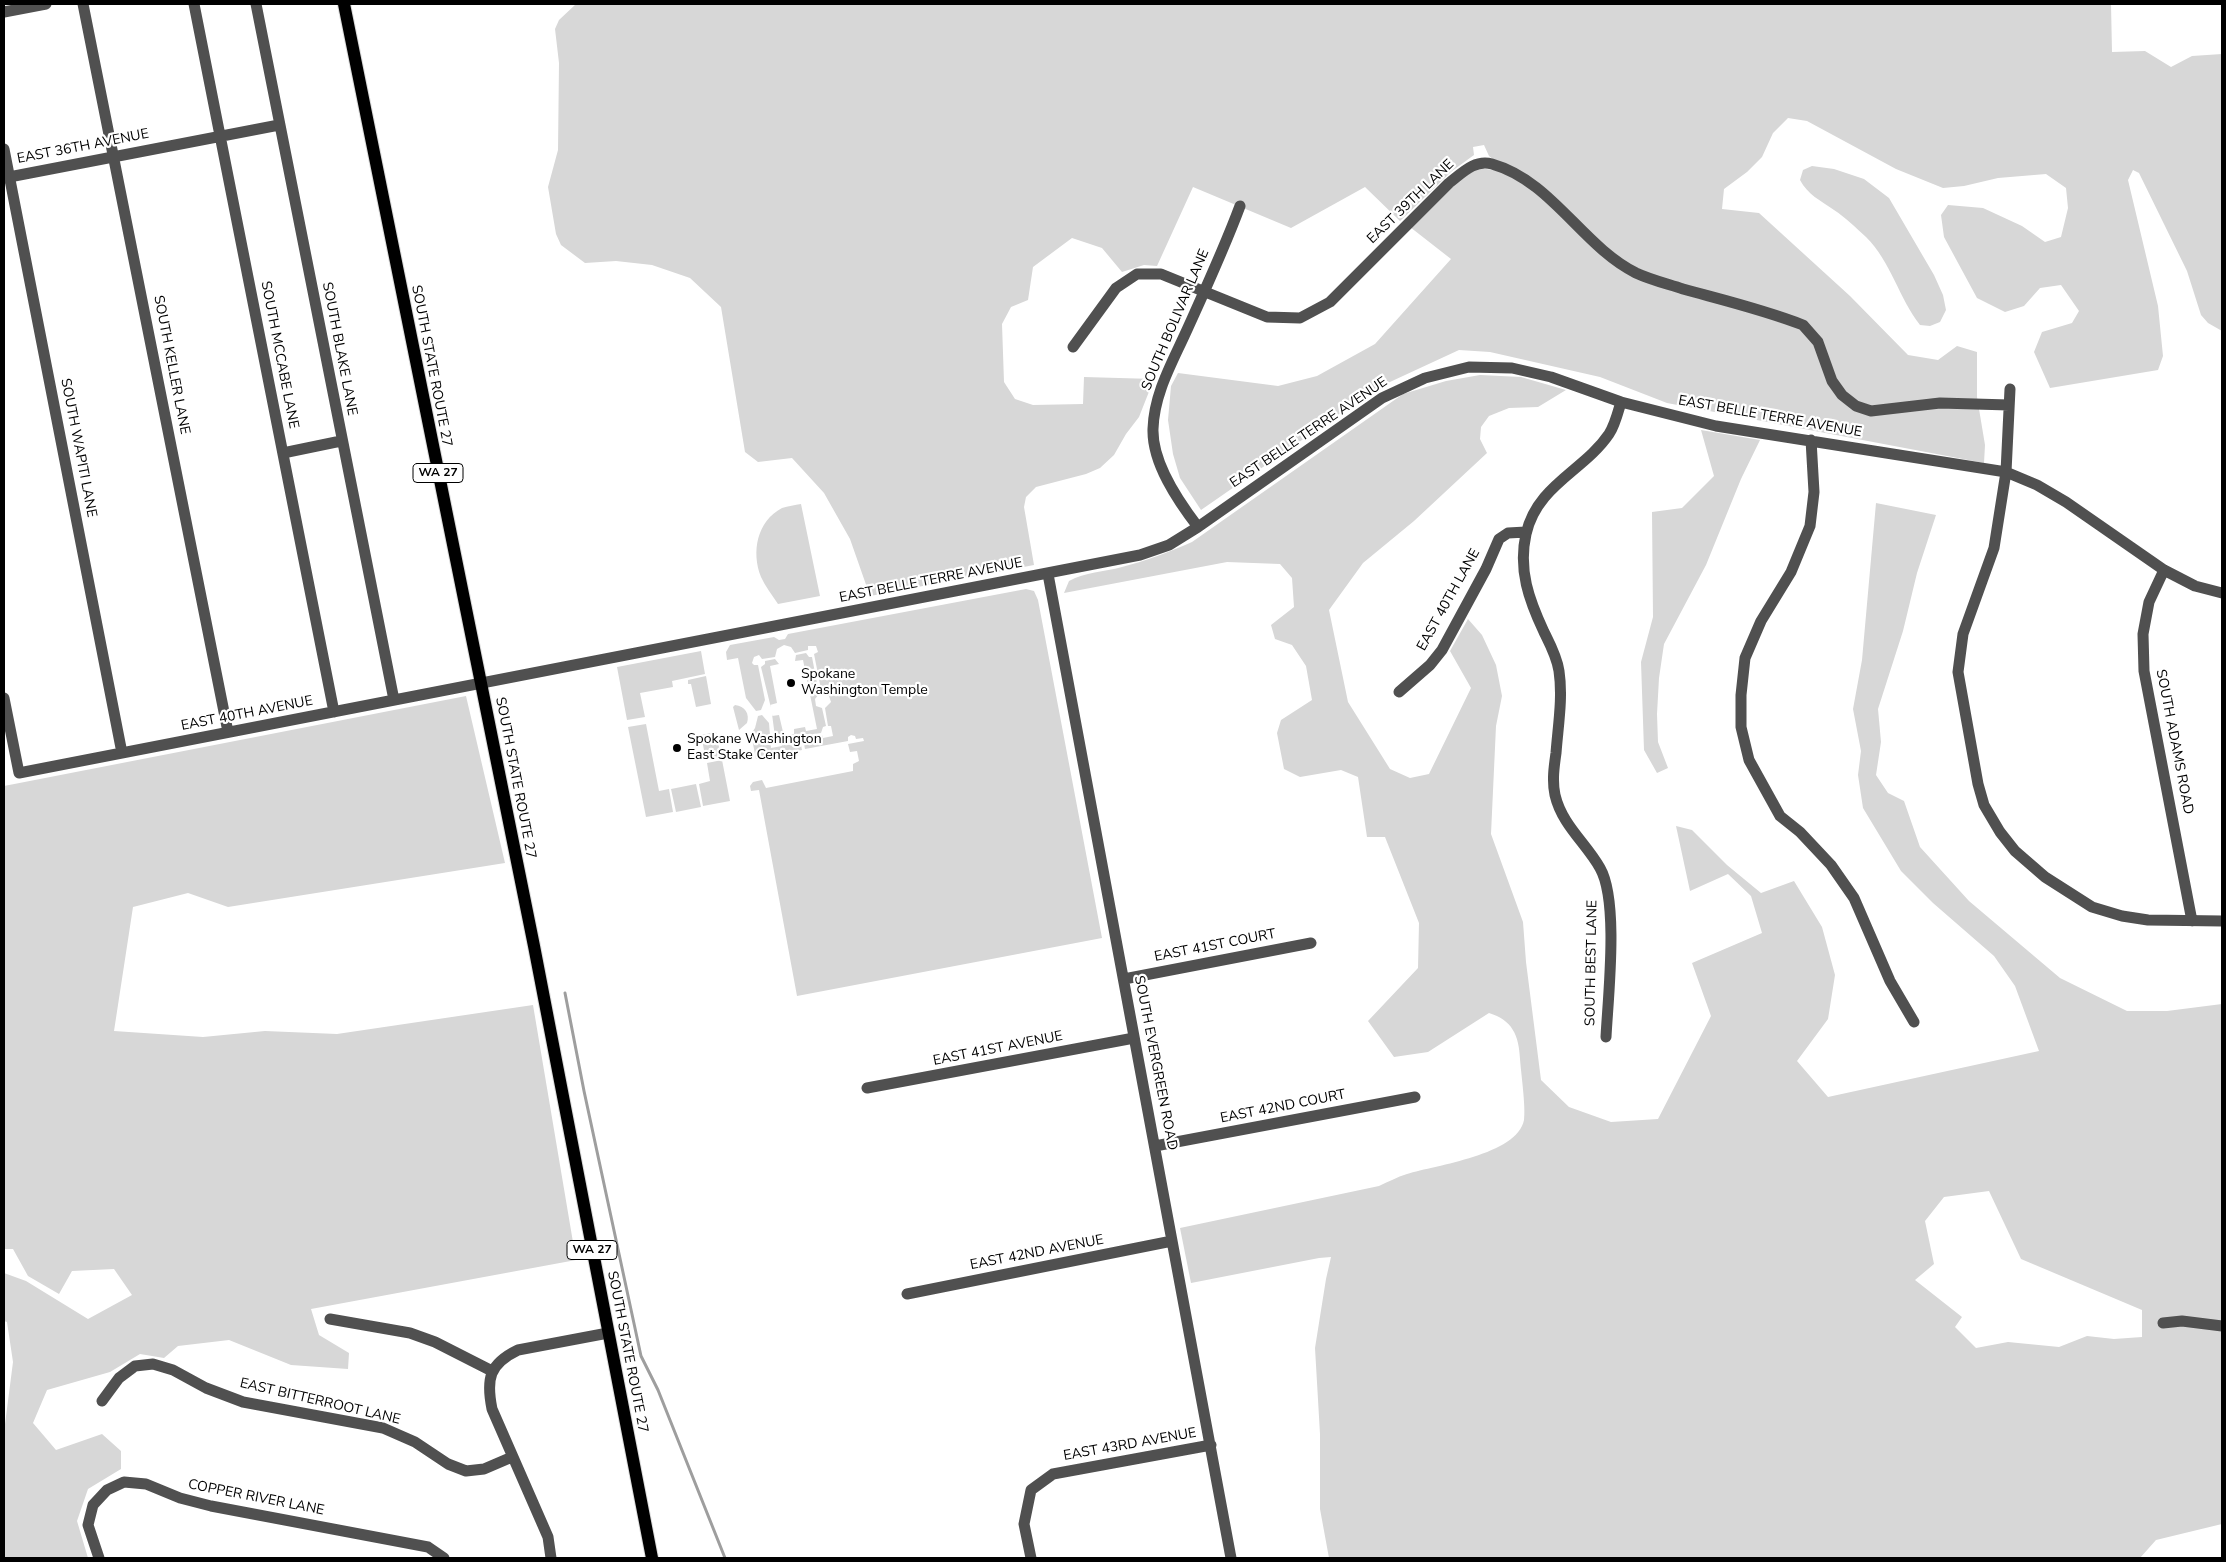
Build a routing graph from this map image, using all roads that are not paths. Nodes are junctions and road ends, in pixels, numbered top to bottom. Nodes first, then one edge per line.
1 (46, 4) edge
2 (83, 4) edge
3 (194, 4) edge
4 (256, 4) edge
5 (344, 4) edge
6 (4, 12) edge
7 (279, 125) junction
8 (220, 137) junction
9 (4, 149) edge
10 (115, 156) junction
11 (7, 177) edge
12 (1240, 206) dead end
13 (1204, 292) junction
14 (1073, 347) dead end
15 (2010, 388) dead end
16 (1621, 402) junction
17 (2009, 405) junction
18 (1811, 440) junction
19 (342, 441) junction
20 (283, 453) junction
21 (2006, 472) junction
22 (1198, 527) junction
23 (1526, 532) junction
24 (2164, 570) junction
25 (1048, 574) junction
26 (2222, 593) edge
27 (481, 683) junction
28 (1399, 692) dead end
29 (4, 698) edge
30 (394, 700) junction
31 (334, 712) junction
32 (228, 732) junction
33 (122, 753) junction
34 (2192, 921) junction
35 (2222, 921) edge
36 (1311, 943) dead end
37 (1124, 979) junction
38 (1914, 1022) dead end
39 (1606, 1037) dead end
40 (1134, 1038) junction
41 (866, 1088) dead end
42 (1415, 1096) dead end
43 (1155, 1146) junction
44 (1172, 1241) junction
45 (907, 1294) dead end
46 (330, 1319) dead end
47 (2163, 1323) dead end
48 (2222, 1326) edge
49 (608, 1333) junction
50 (492, 1371) junction
51 (102, 1400) dead end
52 (1211, 1446) junction
53 (512, 1456) junction
54 (99, 1558) edge
55 (444, 1558) edge
56 (551, 1558) edge
57 (652, 1558) edge
58 (1031, 1558) edge
59 (1231, 1558) edge

1 - 6 street
2 - 10 street, SOUTH KELLER LANE
3 - 8 street, SOUTH MCCABE LANE
4 - 7 street, SOUTH BLAKE LANE
5 - 27 main road, SOUTH STATE ROUTE 27 / WA 27
7 - 8 street, EAST 36TH AVENUE
7 - 19 street, SOUTH BLAKE LANE
8 - 10 street, EAST 36TH AVENUE
8 - 20 street, SOUTH MCCABE LANE
9 - 11 street, SOUTH WAPITI LANE
10 - 11 street, EAST 36TH AVENUE
10 - 32 street, SOUTH KELLER LANE
11 - 33 street, SOUTH WAPITI LANE
12 - 13 street, SOUTH BOLIVAR LANE
13 - 14 street, EAST 39TH LANE
13 - 17 street, EAST 39TH LANE
13 - 22 street, SOUTH BOLIVAR LANE
15 - 17 street
16 - 18 street, EAST BELLE TERRE AVENUE
16 - 22 street, EAST BELLE TERRE AVENUE
16 - 23 street
17 - 21 street
18 - 21 street, EAST BELLE TERRE AVENUE
18 - 38 street
19 - 20 street
19 - 30 street, SOUTH BLAKE LANE
20 - 31 street, SOUTH MCCABE LANE
21 - 24 street, EAST BELLE TERRE AVENUE
21 - 34 street
22 - 25 street, EAST BELLE TERRE AVENUE
23 - 28 street, EAST 40TH LANE
23 - 39 street, SOUTH BEST LANE
24 - 26 street, EAST BELLE TERRE AVENUE
24 - 34 street, SOUTH ADAMS ROAD
25 - 27 street, EAST BELLE TERRE AVENUE
25 - 37 street, SOUTH EVERGREEN ROAD
27 - 30 street, EAST 40TH AVENUE
27 - 49 main road, SOUTH STATE ROUTE 27 / WA 27
29 - 33 street, EAST 40TH AVENUE
30 - 31 street, EAST 40TH AVENUE
31 - 32 street, EAST 40TH AVENUE
32 - 33 street, EAST 40TH AVENUE
34 - 35 street
36 - 37 street, EAST 41ST COURT
37 - 40 street, SOUTH EVERGREEN ROAD
40 - 41 street, EAST 41ST AVENUE
40 - 43 street, SOUTH EVERGREEN ROAD
42 - 43 street, EAST 42ND COURT
43 - 44 street, SOUTH EVERGREEN ROAD
44 - 45 street, EAST 42ND AVENUE
44 - 52 street, SOUTH EVERGREEN ROAD
46 - 50 street
47 - 48 street
49 - 50 street
49 - 57 main road, SOUTH STATE ROUTE 27 / WA 27
50 - 53 street
51 - 53 street, EAST BITTERROOT LANE
52 - 58 street, EAST 43RD AVENUE
52 - 59 street, SOUTH EVERGREEN ROAD
53 - 56 street
54 - 55 street, COPPER RIVER LANE

